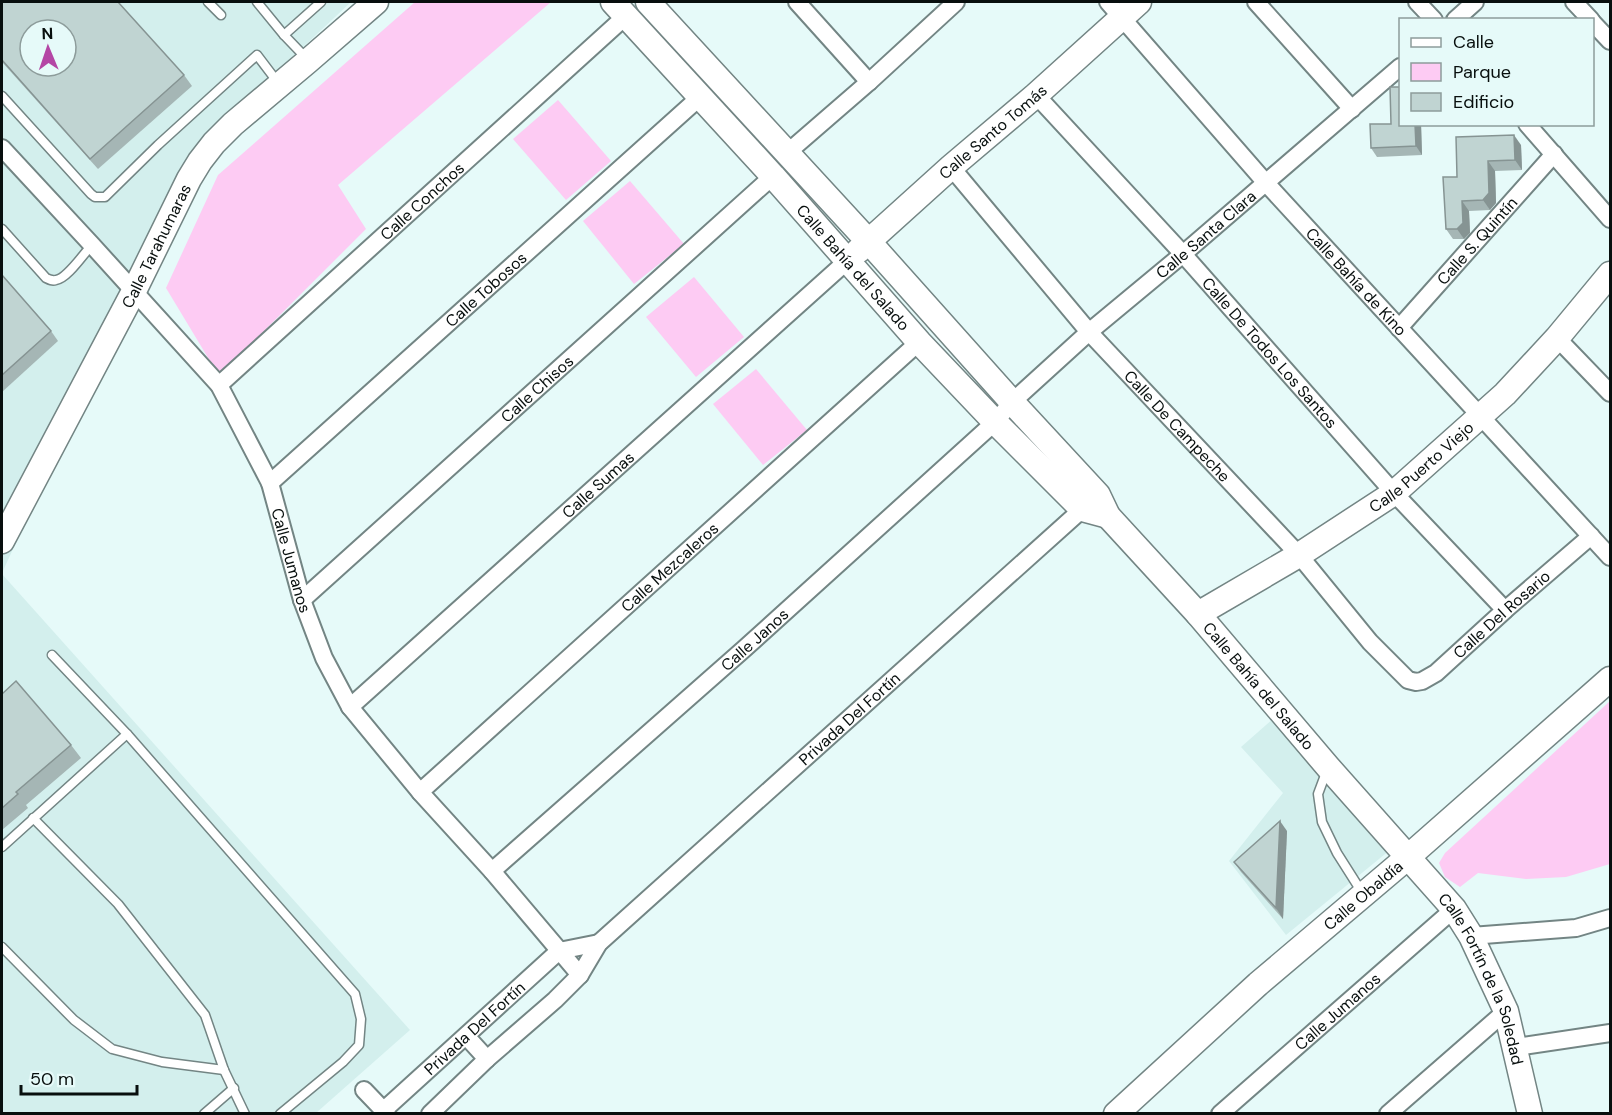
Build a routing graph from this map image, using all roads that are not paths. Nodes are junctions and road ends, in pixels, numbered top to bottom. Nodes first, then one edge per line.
1 (208, 2) edge
2 (256, 2) edge
3 (321, 2) edge
4 (376, 2) edge
5 (648, 2) edge
6 (797, 2) edge
7 (954, 2) edge
8 (1256, 2) edge
9 (1417, 2) edge
10 (1475, 2) edge
11 (1574, 2) edge
12 (1122, 7) edge
13 (620, 8) edge
14 (221, 15) dead end
15 (1432, 18) edge
16 (1457, 18) edge
17 (1589, 18) edge
18 (1594, 23) edge
19 (284, 35) junction
20 (1611, 41) edge
21 (308, 61) junction
22 (1399, 69) edge
23 (869, 82) junction
24 (279, 84) junction
25 (1036, 95) junction
26 (2, 96) edge
27 (700, 97) junction
28 (1352, 109) junction
29 (1529, 126) edge
30 (2, 148) edge
31 (787, 153) junction
32 (1554, 154) junction
33 (951, 167) junction
34 (773, 176) junction
35 (1266, 183) junction
36 (1611, 219) edge
37 (2, 229) edge
38 (869, 242) junction
39 (92, 245) junction
40 (1183, 254) junction
41 (847, 261) junction
42 (1611, 274) edge
43 (134, 291) junction
44 (1399, 328) junction
45 (1089, 332) junction
46 (1557, 338) junction
47 (919, 342) junction
48 (219, 385) junction
49 (1611, 393) edge
50 (1012, 402) junction
51 (1481, 416) junction
52 (995, 422) junction
53 (270, 483) junction
54 (1394, 493) junction
55 (1096, 507) junction
56 (1591, 536) junction
57 (2, 542) edge
58 (1299, 555) junction
59 (1611, 557) edge
60 (302, 600) junction
61 (1504, 610) junction
62 (1198, 614) junction
63 (52, 655) dead end
64 (1611, 678) edge
65 (1408, 680) joint
66 (350, 707) junction
67 (128, 734) junction
68 (1328, 767) junction
69 (420, 792) junction
70 (33, 818) junction
71 (2, 847) edge
72 (1408, 857) junction
73 (492, 871) junction
74 (1363, 895) junction
75 (1454, 909) junction
76 (1611, 918) edge
77 (1471, 936) junction
78 (599, 943) junction
79 (2, 947) edge
80 (560, 951) junction
81 (580, 975) junction
82 (1506, 1011) junction
83 (1611, 1033) edge
84 (466, 1036) junction
85 (1516, 1047) junction
86 (487, 1059) junction
87 (224, 1070) junction
88 (234, 1088) junction
89 (364, 1090) dead end
90 (386, 1112) edge
91 (204, 1113) edge
92 (245, 1113) edge
93 (280, 1113) edge
94 (430, 1113) edge
95 (1116, 1113) edge
96 (1220, 1113) edge
97 (1388, 1113) edge
98 (1530, 1113) edge

1 - 14 lane
2 - 19 lane
3 - 19 lane
4 - 21 street, Calle Tarahumaras
5 - 31 street, Calle Bahía del Salado
6 - 23 street
7 - 23 street
8 - 28 street
9 - 15 street
10 - 16 street
11 - 17 street
12 - 25 street, Calle Santo Tomás
12 - 35 street, Calle Bahía de Kino
13 - 27 street, Calle Bahía del Salado
13 - 48 street, Calle Conchos
18 - 20 street
19 - 21 lane
21 - 24 street, Calle Tarahumaras
22 - 28 street, Calle Santa Clara
23 - 31 street
24 - 26 lane
24 - 43 street, Calle Tarahumaras
25 - 33 street, Calle Santo Tomás
25 - 40 street, Calle De Todos Los Santos
27 - 34 street, Calle Bahía del Salado
27 - 53 street, Calle Tobosos
28 - 35 street, Calle Santa Clara
29 - 32 street
30 - 39 street, Calle Jumanos
31 - 38 street, Calle Bahía del Salado
32 - 36 street
32 - 44 street, Calle S. Quintín
33 - 38 street, Calle Santo Tomás
33 - 45 street, Calle De Campeche
34 - 41 street, Calle Bahía del Salado
34 - 60 street, Calle Chisos
35 - 40 street, Calle Santa Clara
35 - 44 street, Calle Bahía de Kino
37 - 39 lane
38 - 41 street, Calle Santo Tomás
38 - 50 street, Calle Bahía del Salado
39 - 43 street, Calle Jumanos
40 - 45 street, Calle Santa Clara
40 - 54 street, Calle De Todos Los Santos
41 - 47 street, Calle Bahía del Salado
41 - 66 street, Calle Sumas
42 - 46 street, Calle Puerto Viejo
43 - 48 street, Calle Jumanos
43 - 57 street, Calle Tarahumaras
44 - 51 street, Calle Bahía de Kino
45 - 50 street, Calle Santa Clara
45 - 58 street, Calle De Campeche
46 - 49 street
46 - 51 street, Calle Puerto Viejo
47 - 52 street, Calle Bahía del Salado
47 - 69 street, Calle Mezcaleros
48 - 53 street, Calle Jumanos
50 - 52 street, Calle Janos
50 - 55 street, Calle Bahía del Salado
51 - 54 street, Calle Puerto Viejo
51 - 56 street, Calle Bahía de Kino
52 - 55 street, Calle Bahía del Salado
52 - 73 street, Calle Janos
53 - 60 street, Calle Jumanos
54 - 58 street, Calle Puerto Viejo
54 - 61 street, Calle De Todos Los Santos
55 - 62 street, Calle Bahía del Salado
55 - 78 street, Privada Del Fortín
56 - 59 street, Calle Bahía de Kino
56 - 61 street, Calle Del Rosario
58 - 62 street, Calle Puerto Viejo
58 - 65 street, Calle De Campeche
60 - 66 street, Calle Jumanos
61 - 65 street, Calle Del Rosario
62 - 68 street, Calle Bahía del Salado
63 - 67 lane
64 - 72 street, Calle Obaldía
66 - 69 street, Calle Jumanos
67 - 70 lane
67 - 93 lane
68 - 72 street, Calle Bahía del Salado
68 - 74 lane
69 - 73 street, Calle Jumanos
70 - 71 lane
70 - 87 lane
72 - 74 street, Calle Obaldía
72 - 75 street, Calle Fortín de la Soledad
73 - 80 street, Calle Jumanos
74 - 95 street, Calle Obaldía
75 - 77 street, Calle Fortín de la Soledad
75 - 96 street, Calle Jumanos
76 - 77 street, Calle Fortín de la Soledad
77 - 82 street, Calle Fortín de la Soledad
78 - 80 street
78 - 81 street, Privada Del Fortín
79 - 87 lane
80 - 81 street, Calle Jumanos
80 - 84 street, Privada Del Fortín
81 - 86 street, Privada Del Fortín
82 - 85 street, Calle Fortín de la Soledad
82 - 97 street, Calle Fortín de la Soledad
83 - 85 street, Calle Fortín de la Soledad
84 - 86 street
84 - 90 street, Privada Del Fortín
85 - 98 street, Calle Fortín de la Soledad
86 - 94 street, Privada Del Fortín
87 - 88 lane
88 - 91 lane
88 - 92 lane
89 - 90 street

